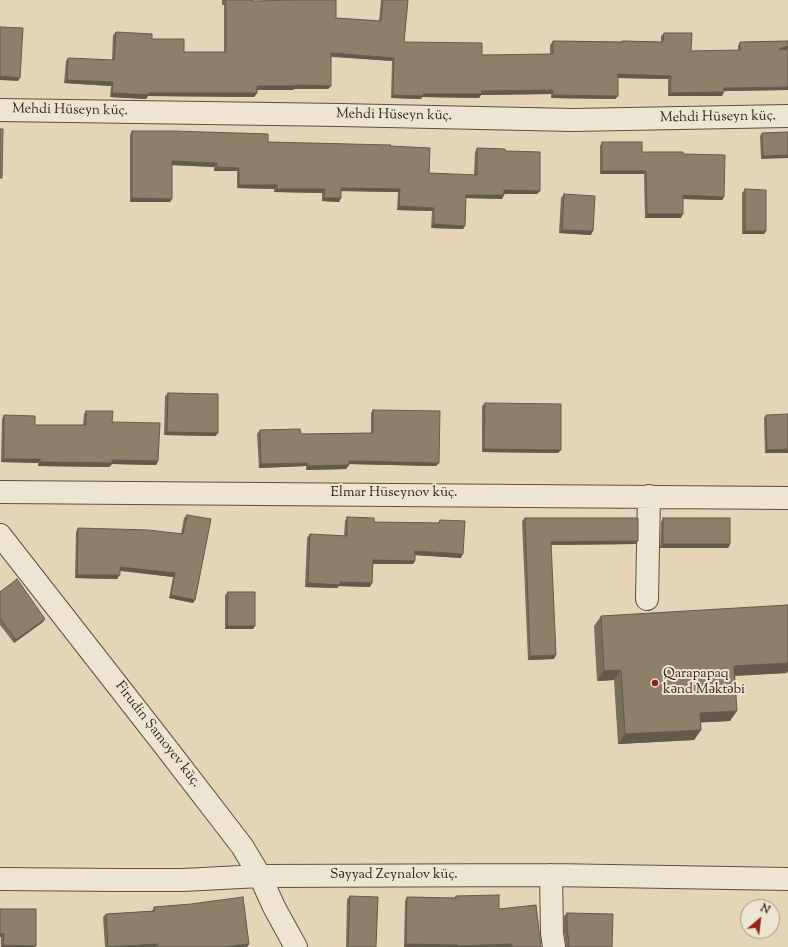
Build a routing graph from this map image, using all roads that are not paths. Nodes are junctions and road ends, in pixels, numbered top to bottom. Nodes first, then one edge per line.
1 (0, 110) edge
2 (788, 116) edge
3 (0, 492) edge
4 (649, 496) junction
5 (788, 498) edge
6 (0, 535) edge
7 (647, 599) dead end
8 (551, 875) junction
9 (260, 876) junction
10 (0, 879) edge
11 (788, 879) edge
12 (296, 947) edge
13 (554, 947) edge

1 - 2 street, Mehdi Hüseyn küç.
3 - 4 street, Elmar Hüseynov küç.
4 - 5 street, Elmar Hüseynov küç.
4 - 7 street
6 - 9 street, Firudin Şamoyev küç.
8 - 9 street, Səyyad Zeynalov küç.
8 - 11 street, Səyyad Zeynalov küç.
8 - 13 street
9 - 10 street, Səyyad Zeynalov küç.
9 - 12 street, Firudin Şamoyev küç.

